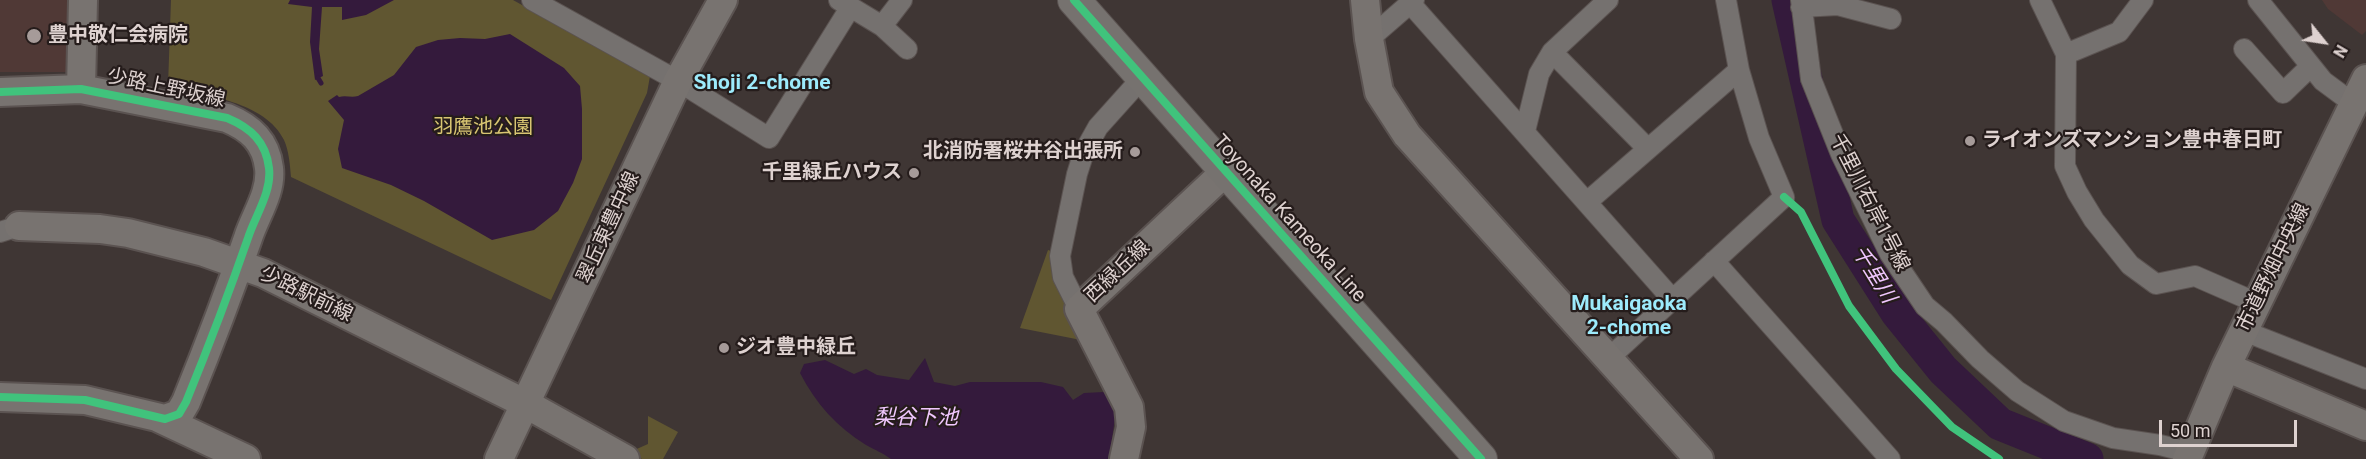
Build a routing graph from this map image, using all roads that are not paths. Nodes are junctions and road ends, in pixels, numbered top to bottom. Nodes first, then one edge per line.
1 (83, 0) edge
2 (532, 0) edge
3 (723, 0) edge
4 (902, 0) edge
5 (1074, 0) edge
6 (1365, 0) edge
7 (1608, 0) edge
8 (1726, 0) edge
9 (2040, 0) edge
10 (2143, 0) edge
11 (2258, 0) edge
12 (1412, 1) edge
13 (1801, 3) edge
14 (844, 4) edge
15 (1870, 7) edge
16 (1891, 19) dead end
17 (882, 26) junction
18 (1369, 39) junction
19 (907, 49) dead end
20 (2244, 49) dead end
21 (1552, 52) junction
22 (2066, 54) junction
23 (2311, 66) junction
24 (1739, 70) junction
25 (1142, 78) junction
26 (678, 81) junction
27 (81, 89) junction
28 (0, 92) edge
29 (2360, 92) edge
30 (1525, 131) junction
31 (1648, 149) junction
32 (1225, 172) junction
33 (1587, 202) junction
34 (6, 226) edge
35 (1714, 261) junction
36 (239, 264) junction
37 (1673, 300) junction
38 (2257, 303) junction
39 (1079, 309) junction
40 (2244, 331) junction
41 (1609, 358) junction
42 (2226, 367) junction
43 (2365, 376) edge
44 (0, 397) edge
45 (526, 404) junction
46 (159, 418) junction
47 (2366, 426) edge
48 (2189, 458) edge
49 (246, 459) edge
50 (499, 459) edge
51 (626, 459) edge
52 (1124, 459) edge
53 (1481, 459) edge
54 (1700, 459) edge
55 (1890, 459) edge

1 - 27 street
2 - 26 street
3 - 26 street, 翠丘東豊中線
4 - 17 street
5 - 25 main road, Toyonaka Kameoka Line
6 - 18 street
7 - 21 street
8 - 24 street
9 - 22 street
10 - 22 street
11 - 23 street
12 - 18 street
12 - 30 street
13 - 15 street
13 - 48 street, 千里川右岸1号線
14 - 17 street
14 - 26 street
15 - 16 street
17 - 19 street
18 - 41 street
20 - 23 street
21 - 30 street
21 - 31 street
22 - 38 street
23 - 29 street
24 - 31 street
24 - 35 street
25 - 32 main road, Toyonaka Kameoka Line
25 - 39 street
26 - 45 street, 翠丘東豊中線
27 - 28 street, 少路上野坂線
27 - 36 street, 少路上野坂線
29 - 38 street, 市道野畑中央線
30 - 33 street
31 - 33 street
32 - 39 street, 西緑丘線
32 - 53 main road, Toyonaka Kameoka Line
33 - 37 street
34 - 36 street, 少路駅前線
35 - 37 street
35 - 55 street
36 - 45 street, 少路駅前線
36 - 46 street, 少路上野坂線
37 - 41 street
38 - 40 street, 市道野畑中央線
39 - 52 street, 西緑丘線
40 - 42 street, 市道野畑中央線
40 - 43 street
41 - 54 street
42 - 47 street
42 - 48 street, 市道野畑中央線
44 - 46 street
45 - 50 street, 翠丘東豊中線
45 - 51 street, 少路駅前線
46 - 49 street

